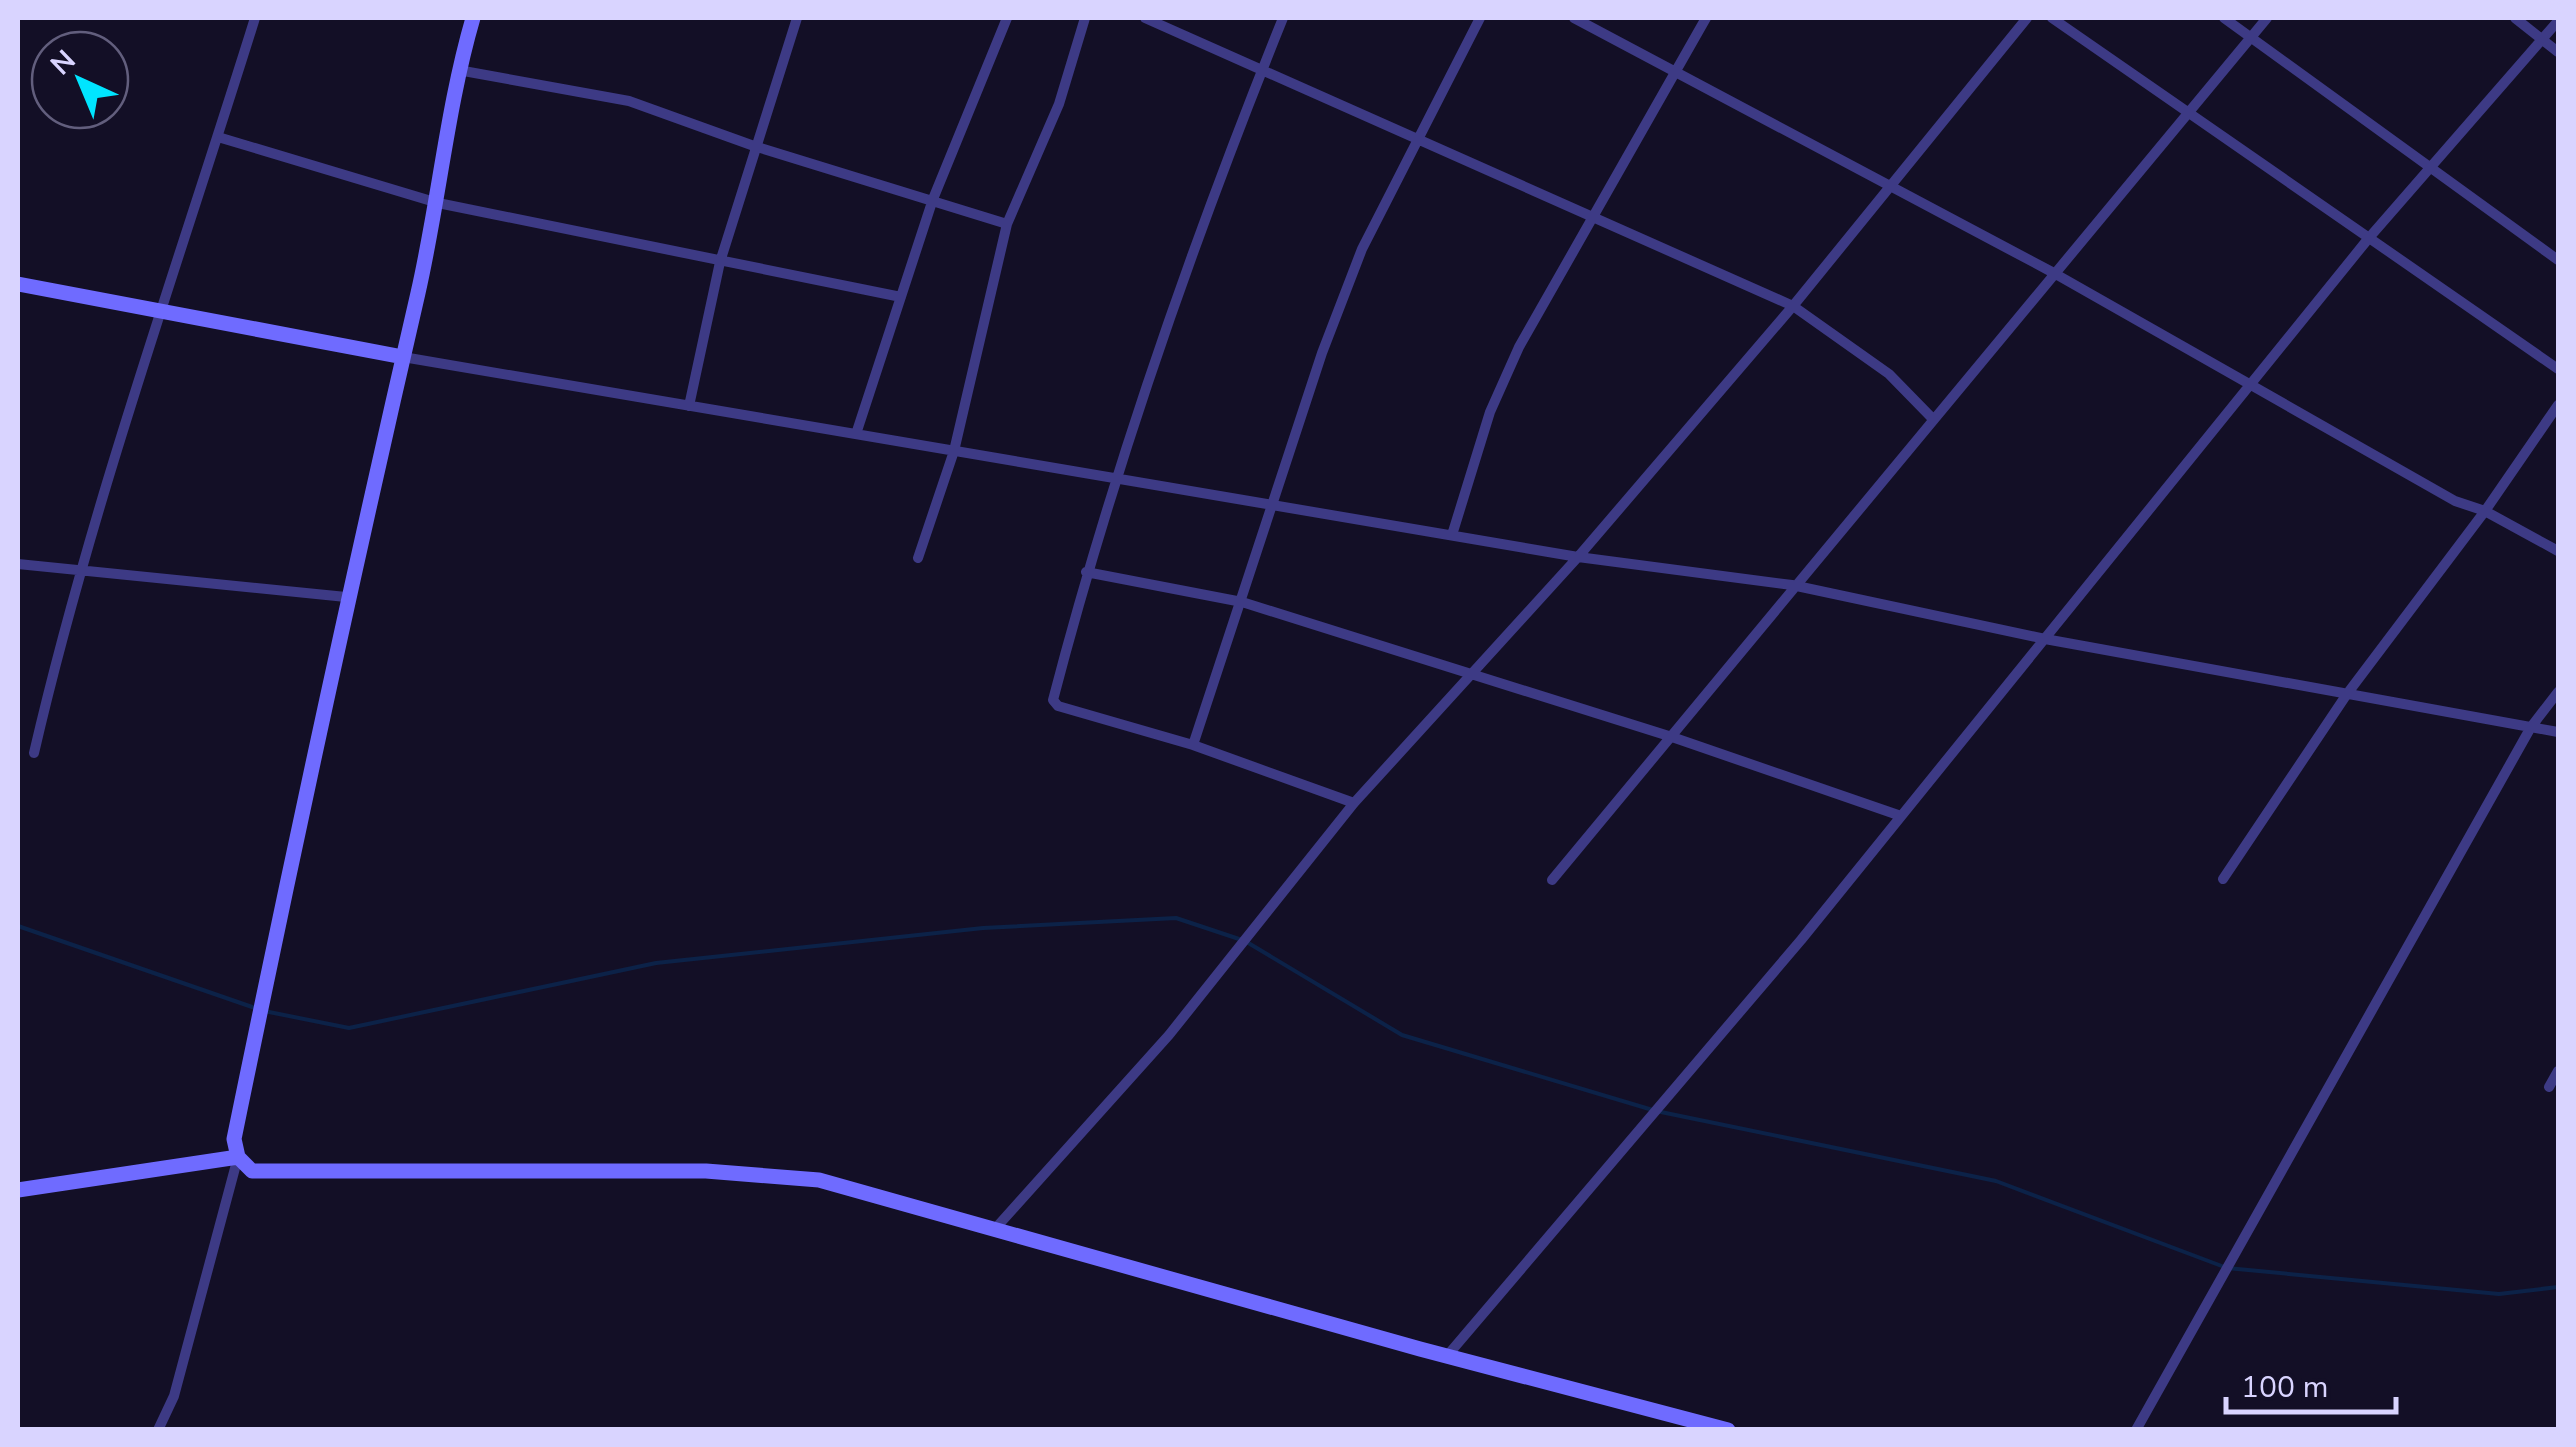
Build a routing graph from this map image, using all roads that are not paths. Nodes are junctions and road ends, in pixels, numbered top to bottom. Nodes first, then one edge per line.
1 (255, 18) edge
2 (473, 18) edge
3 (797, 18) edge
4 (1007, 18) edge
5 (1086, 18) edge
6 (1146, 18) edge
7 (1283, 18) edge
8 (1480, 18) edge
9 (1574, 18) edge
10 (1706, 18) edge
11 (2027, 18) edge
12 (2052, 18) edge
13 (2224, 18) edge
14 (2267, 18) edge
15 (2515, 18) edge
16 (2558, 21) edge
17 (2249, 37) junction
18 (2544, 40) junction
19 (2558, 52) edge
20 (1262, 69) junction
21 (458, 70) junction
22 (1674, 72) junction
23 (2188, 108) junction
24 (218, 137) junction
25 (1414, 140) junction
26 (754, 146) junction
27 (2432, 165) junction
28 (1891, 186) junction
29 (933, 199) junction
30 (438, 203) junction
31 (1593, 216) junction
32 (1007, 224) junction
33 (2368, 239) junction
34 (2558, 260) edge
35 (720, 262) junction
36 (2052, 272) junction
37 (18, 284) edge
38 (901, 297) junction
39 (1793, 306) junction
40 (158, 312) junction
41 (403, 358) junction
42 (2558, 369) edge
43 (2249, 384) junction
44 (2558, 404) edge
45 (689, 406) junction
46 (1931, 417) junction
47 (856, 434) junction
48 (954, 451) junction
49 (1115, 478) junction
50 (1272, 505) junction
51 (2485, 512) junction
52 (1452, 536) junction
53 (2558, 551) edge
54 (1578, 557) junction
55 (918, 558) dead end
56 (18, 564) edge
57 (84, 572) junction
58 (1086, 572) junction
59 (1792, 585) junction
60 (346, 597) junction
61 (1242, 602) junction
62 (2045, 640) junction
63 (1469, 673) junction
64 (2558, 692) edge
65 (2347, 694) junction
66 (2531, 727) junction
67 (2558, 732) edge
68 (1672, 737) junction
69 (1193, 745) junction
70 (34, 753) dead end
71 (1354, 803) junction
72 (1902, 816) junction
73 (2223, 878) dead end
74 (1552, 880) dead end
75 (2558, 1071) edge
76 (2549, 1087) dead end
77 (238, 1157) junction
78 (18, 1190) edge
79 (994, 1230) junction
80 (1447, 1356) junction
81 (158, 1430) edge
82 (1728, 1430) edge
83 (2136, 1430) edge

1 - 24 street
2 - 21 street
3 - 26 street
4 - 29 street
5 - 32 street
6 - 20 street
7 - 20 street
8 - 25 street
9 - 22 street
10 - 22 street
11 - 28 street
12 - 23 street
13 - 17 street
14 - 17 street
15 - 18 street
16 - 18 street
17 - 23 street
17 - 27 street
18 - 19 street
18 - 27 street
20 - 25 street
20 - 49 street
21 - 26 street
21 - 30 street
22 - 28 street
22 - 31 street
23 - 33 street
23 - 36 street
24 - 30 street
24 - 40 street
25 - 31 street
25 - 50 street
26 - 29 street
26 - 35 street
27 - 33 street
27 - 34 street
28 - 36 street
28 - 39 street
29 - 32 street
29 - 38 street
30 - 35 street
30 - 41 street
31 - 39 street
31 - 52 street
32 - 48 street
33 - 42 street
33 - 43 street
35 - 38 street
35 - 45 street
36 - 43 street
36 - 46 street
37 - 40 street
38 - 47 street
39 - 46 street
39 - 54 street
40 - 41 street
40 - 57 street
41 - 45 street
41 - 60 street
43 - 51 street
43 - 62 street
44 - 51 street
45 - 47 street
46 - 59 street
47 - 48 street
48 - 49 street
48 - 55 street
49 - 50 street
49 - 58 street
50 - 52 street
50 - 61 street
51 - 53 street
51 - 65 street
52 - 54 street
54 - 59 street
54 - 63 street
56 - 57 street
57 - 60 street
57 - 70 street
58 - 61 street
58 - 69 street
59 - 62 street
59 - 68 street
60 - 77 street
61 - 63 street
61 - 69 street
62 - 65 street
62 - 72 street
63 - 68 street
63 - 71 street
64 - 66 street
65 - 66 street
65 - 73 street
66 - 67 street
66 - 83 street
68 - 72 street
68 - 74 street
69 - 71 street
71 - 79 street
72 - 80 street
75 - 76 street
77 - 78 street
77 - 79 street
77 - 81 street
79 - 80 street
80 - 82 street

